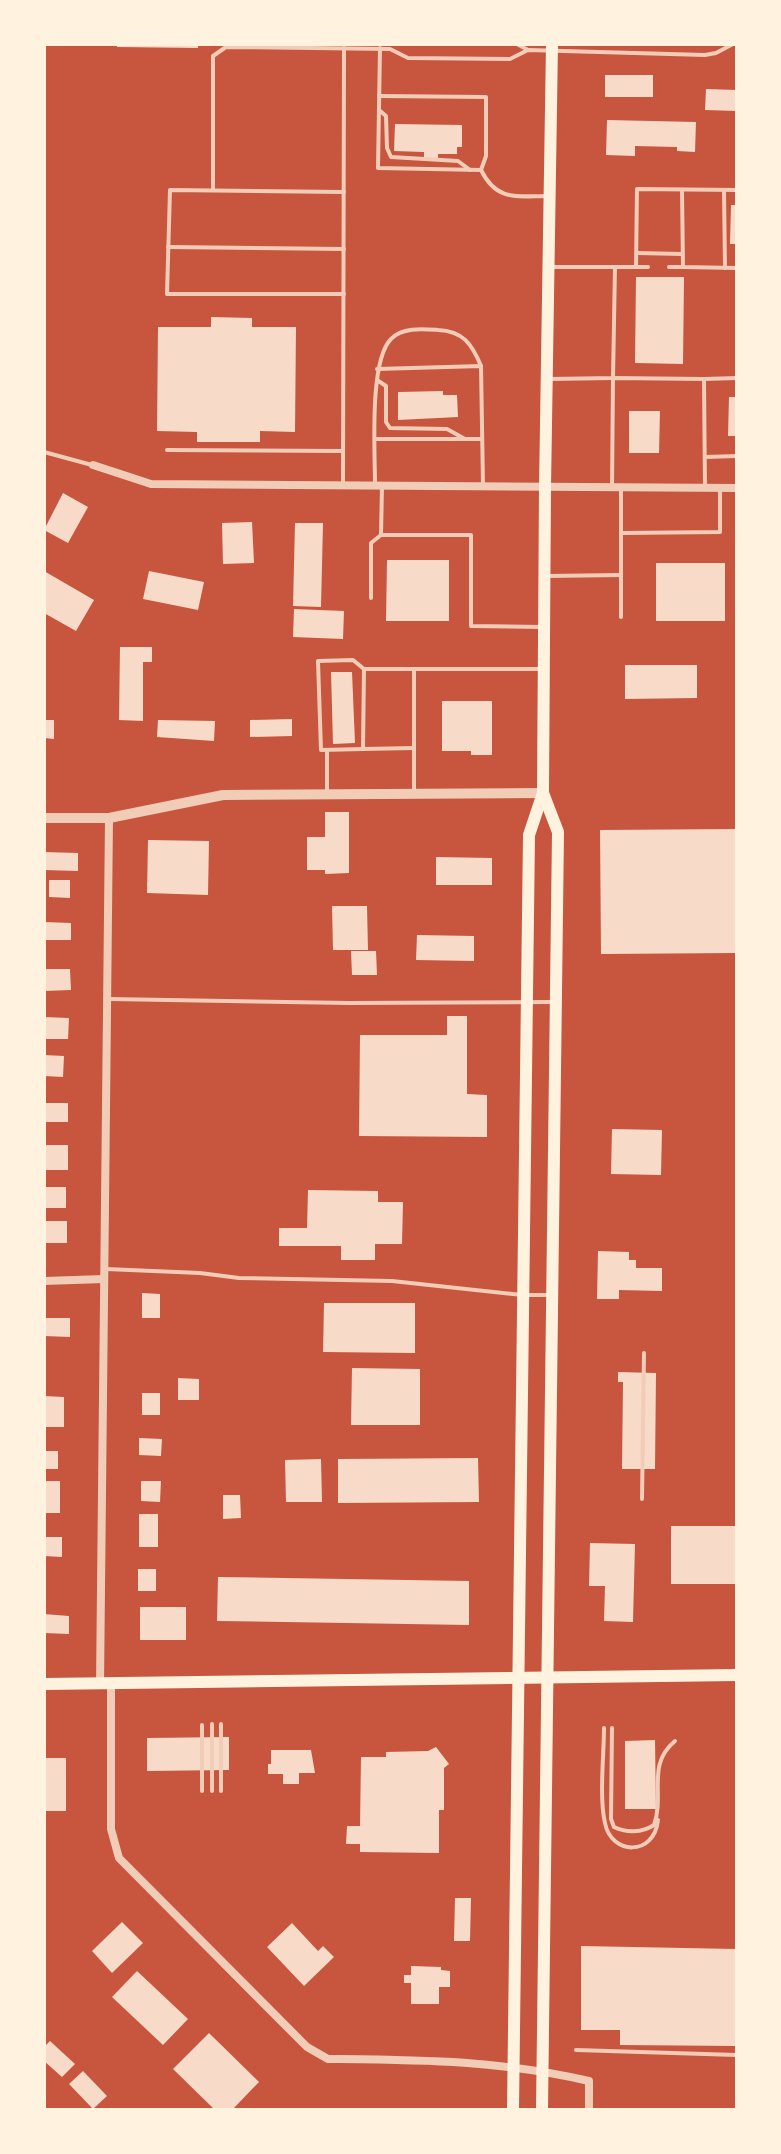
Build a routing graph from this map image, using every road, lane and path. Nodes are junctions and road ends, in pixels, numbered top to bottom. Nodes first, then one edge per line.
1 (397, 44) edge
2 (517, 44) edge
3 (733, 44) edge
4 (226, 45) edge
5 (368, 46) edge
6 (552, 47) edge
7 (344, 48) junction
8 (380, 48) junction
9 (390, 49) junction
10 (528, 50) junction
11 (379, 96) junction
12 (379, 110) junction
13 (471, 170) junction
14 (481, 170) junction
15 (213, 190) junction
16 (682, 190) junction
17 (724, 190) junction
18 (737, 190) edge
19 (344, 192) junction
20 (549, 196) junction
21 (168, 247) junction
22 (344, 249) junction
23 (637, 253) junction
24 (683, 254) junction
25 (548, 267) junction
26 (615, 267) junction
27 (636, 267) junction
28 (648, 267) dead end
29 (669, 267) dead end
30 (683, 267) junction
31 (725, 268) junction
32 (737, 268) edge
33 (344, 294) junction
34 (481, 366) junction
35 (377, 369) junction
36 (613, 378) junction
37 (737, 378) edge
38 (547, 379) junction
39 (704, 379) junction
40 (377, 380) junction
41 (375, 439) junction
42 (465, 439) junction
43 (482, 439) junction
44 (167, 450) dead end
45 (343, 451) junction
46 (44, 452) edge
47 (737, 456) edge
48 (705, 457) junction
49 (93, 465) joint
50 (343, 486) junction
51 (378, 486) junction
52 (483, 487) junction
53 (545, 488) junction
54 (617, 488) junction
55 (705, 488) junction
56 (720, 488) junction
57 (737, 488) edge
58 (622, 533) junction
59 (381, 535) junction
60 (621, 575) junction
61 (544, 576) junction
62 (371, 598) dead end
63 (621, 617) dead end
64 (544, 627) junction
65 (364, 669) junction
66 (544, 669) junction
67 (414, 670) junction
68 (414, 748) junction
69 (363, 749) junction
70 (327, 750) junction
71 (543, 793) junction
72 (327, 794) junction
73 (414, 794) junction
74 (44, 818) edge
75 (109, 818) junction
76 (107, 999) junction
77 (527, 1002) junction
78 (556, 1002) junction
79 (104, 1274) junction
80 (44, 1281) edge
81 (522, 1295) junction
82 (552, 1295) junction
83 (644, 1353) dead end
84 (642, 1499) dead end
85 (737, 1675) edge
86 (517, 1679) junction
87 (547, 1679) junction
88 (44, 1684) edge
89 (106, 1685) junction
90 (212, 1724) dead end
91 (221, 1724) dead end
92 (202, 1725) dead end
93 (604, 1728) dead end
94 (612, 1728) dead end
95 (675, 1741) dead end
96 (202, 1791) dead end
97 (212, 1791) dead end
98 (221, 1791) dead end
99 (658, 1810) junction
100 (576, 2050) dead end
101 (737, 2055) edge
102 (514, 2066) junction
103 (542, 2070) junction
104 (513, 2110) edge
105 (542, 2110) edge
106 (589, 2110) edge

1 - 9 lane
2 - 10 lane
3 - 6 lane
4 - 7 lane
4 - 15 lane
5 - 7 lane
5 - 8 lane
6 - 10 lane
6 - 20 main road
7 - 19 lane
8 - 9 lane
8 - 11 lane
9 - 10 lane
11 - 12 lane
11 - 14 lane
12 - 13 lane
12 - 13 lane
13 - 14 lane
14 - 20 lane
15 - 19 lane
15 - 21 lane
16 - 17 lane
16 - 23 lane
16 - 24 lane
17 - 18 lane
17 - 31 lane
19 - 22 lane
20 - 25 main road
21 - 22 lane
21 - 33 lane
22 - 33 lane
23 - 24 lane
23 - 27 lane
24 - 30 lane
25 - 26 lane
25 - 38 main road
26 - 27 lane
26 - 36 lane
27 - 28 lane
29 - 30 lane
30 - 31 lane
31 - 32 lane
33 - 45 lane
34 - 35 lane
34 - 35 lane
34 - 43 lane
35 - 40 lane
36 - 38 lane
36 - 39 lane
36 - 54 lane
37 - 39 lane
38 - 53 main road
39 - 48 lane
40 - 41 lane
40 - 42 lane
41 - 42 lane
41 - 51 lane
42 - 43 lane
43 - 52 lane
44 - 45 lane
45 - 50 lane
46 - 49 lane
47 - 48 lane
48 - 55 lane
49 - 50 street
50 - 51 street
51 - 52 street
51 - 59 lane
52 - 53 street
53 - 54 street
53 - 61 main road
54 - 55 street
54 - 58 lane
55 - 56 street
56 - 57 street
56 - 58 lane
58 - 60 lane
59 - 62 lane
59 - 64 lane
60 - 61 lane
60 - 63 lane
61 - 64 main road
64 - 66 main road
65 - 67 lane
65 - 69 lane
65 - 70 lane
66 - 67 lane
66 - 71 main road
67 - 68 lane
68 - 69 lane
68 - 73 lane
69 - 70 lane
70 - 72 lane
71 - 73 street
71 - 77 main road
71 - 78 main road
72 - 73 street
72 - 75 street
74 - 75 street
75 - 76 street
76 - 77 lane
76 - 79 street
77 - 78 lane
77 - 81 main road
78 - 82 main road
79 - 80 street
79 - 81 lane
79 - 89 street
81 - 82 lane
81 - 86 main road
82 - 87 main road
83 - 84 lane
85 - 87 main road
86 - 87 main road
86 - 89 main road
86 - 102 main road
87 - 103 main road
88 - 89 main road
89 - 102 street
90 - 97 lane
91 - 98 lane
92 - 96 lane
93 - 99 lane
94 - 99 lane
95 - 99 lane
100 - 101 lane
102 - 103 street
102 - 104 main road
103 - 105 main road
103 - 106 street

